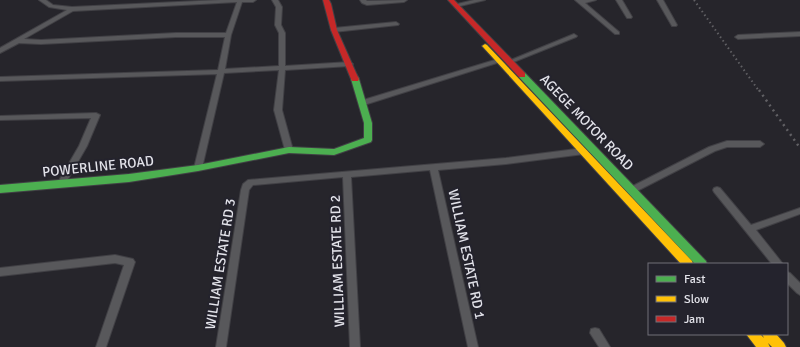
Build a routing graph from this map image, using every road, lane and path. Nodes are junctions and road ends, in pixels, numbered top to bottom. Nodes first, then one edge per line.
1 (42, 0) edge
2 (111, 0) edge
3 (253, 0) edge
4 (275, 0) edge
5 (326, 0) edge
6 (363, 0) edge
7 (404, 0) edge
8 (443, 0) edge
9 (482, 0) edge
10 (593, 0) edge
11 (619, 0) edge
12 (660, 0) edge
13 (217, 1) edge
14 (240, 1) junction
15 (580, 1) edge
16 (163, 2) edge
17 (453, 3) edge
18 (108, 8) junction
19 (72, 9) junction
20 (628, 17) dead end
21 (467, 21) junction
22 (396, 24) dead end
23 (674, 25) dead end
24 (334, 30) junction
25 (617, 33) dead end
26 (228, 34) junction
27 (800, 34) edge
28 (574, 36) dead end
29 (738, 37) dead end
30 (19, 41) junction
31 (492, 49) junction
32 (0, 51) edge
33 (498, 61) junction
34 (509, 62) junction
35 (350, 64) junction
36 (282, 68) junction
37 (221, 72) junction
38 (0, 79) edge
39 (362, 103) junction
40 (0, 118) edge
41 (760, 144) dead end
42 (289, 150) junction
43 (584, 151) junction
44 (433, 167) junction
45 (198, 168) junction
46 (347, 174) junction
47 (61, 184) junction
48 (0, 190) edge
49 (632, 190) junction
50 (717, 190) dead end
51 (799, 210) edge
52 (749, 229) junction
53 (687, 263) edge
54 (701, 263) edge
55 (777, 263) edge
56 (0, 272) edge
57 (788, 277) edge
58 (800, 290) edge
59 (595, 334) dead end
60 (753, 335) edge
61 (769, 335) edge
62 (101, 347) edge
63 (221, 347) edge
64 (354, 347) edge
65 (473, 347) edge
66 (605, 347) edge
67 (764, 347) edge
68 (780, 347) edge

1 - 19 street
2 - 18 street
3 - 14 street
4 - 36 street
5 - 24 main road
6 - 7 street
8 - 21 main road, AGEGE MOTOR ROAD
9 - 17 street
10 - 15 street
11 - 20 street
12 - 23 street
13 - 14 street
13 - 16 street
14 - 26 street
15 - 25 street
16 - 18 street
17 - 21 main road, AGEGE MOTOR ROAD
18 - 19 street
19 - 30 street
21 - 31 main road, AGEGE MOTOR ROAD
22 - 24 street
24 - 35 main road
26 - 30 street
26 - 37 street
27 - 29 street
28 - 34 street
30 - 32 street
31 - 33 main road, AGEGE MOTOR ROAD
31 - 34 main road, AGEGE MOTOR ROAD
33 - 39 street
33 - 43 main road, AGEGE MOTOR ROAD
34 - 49 main road, AGEGE MOTOR ROAD
35 - 36 street
35 - 39 main road
36 - 37 street
36 - 42 street
37 - 38 street
37 - 45 street
39 - 42 main road
40 - 47 street
41 - 49 street
42 - 45 main road, POWERLINE ROAD
43 - 44 street
43 - 53 main road, AGEGE MOTOR ROAD
44 - 46 street
44 - 65 street, WILLIAM ESTATE RD 1
45 - 47 main road, POWERLINE ROAD
46 - 63 street, WILLIAM ESTATE RD 3
46 - 64 street, WILLIAM ESTATE RD 2
47 - 48 main road, POWERLINE ROAD
49 - 54 main road, AGEGE MOTOR ROAD
50 - 52 street
51 - 52 street
52 - 55 street
56 - 62 street
57 - 58 street
59 - 66 street
60 - 67 main road
61 - 68 main road

